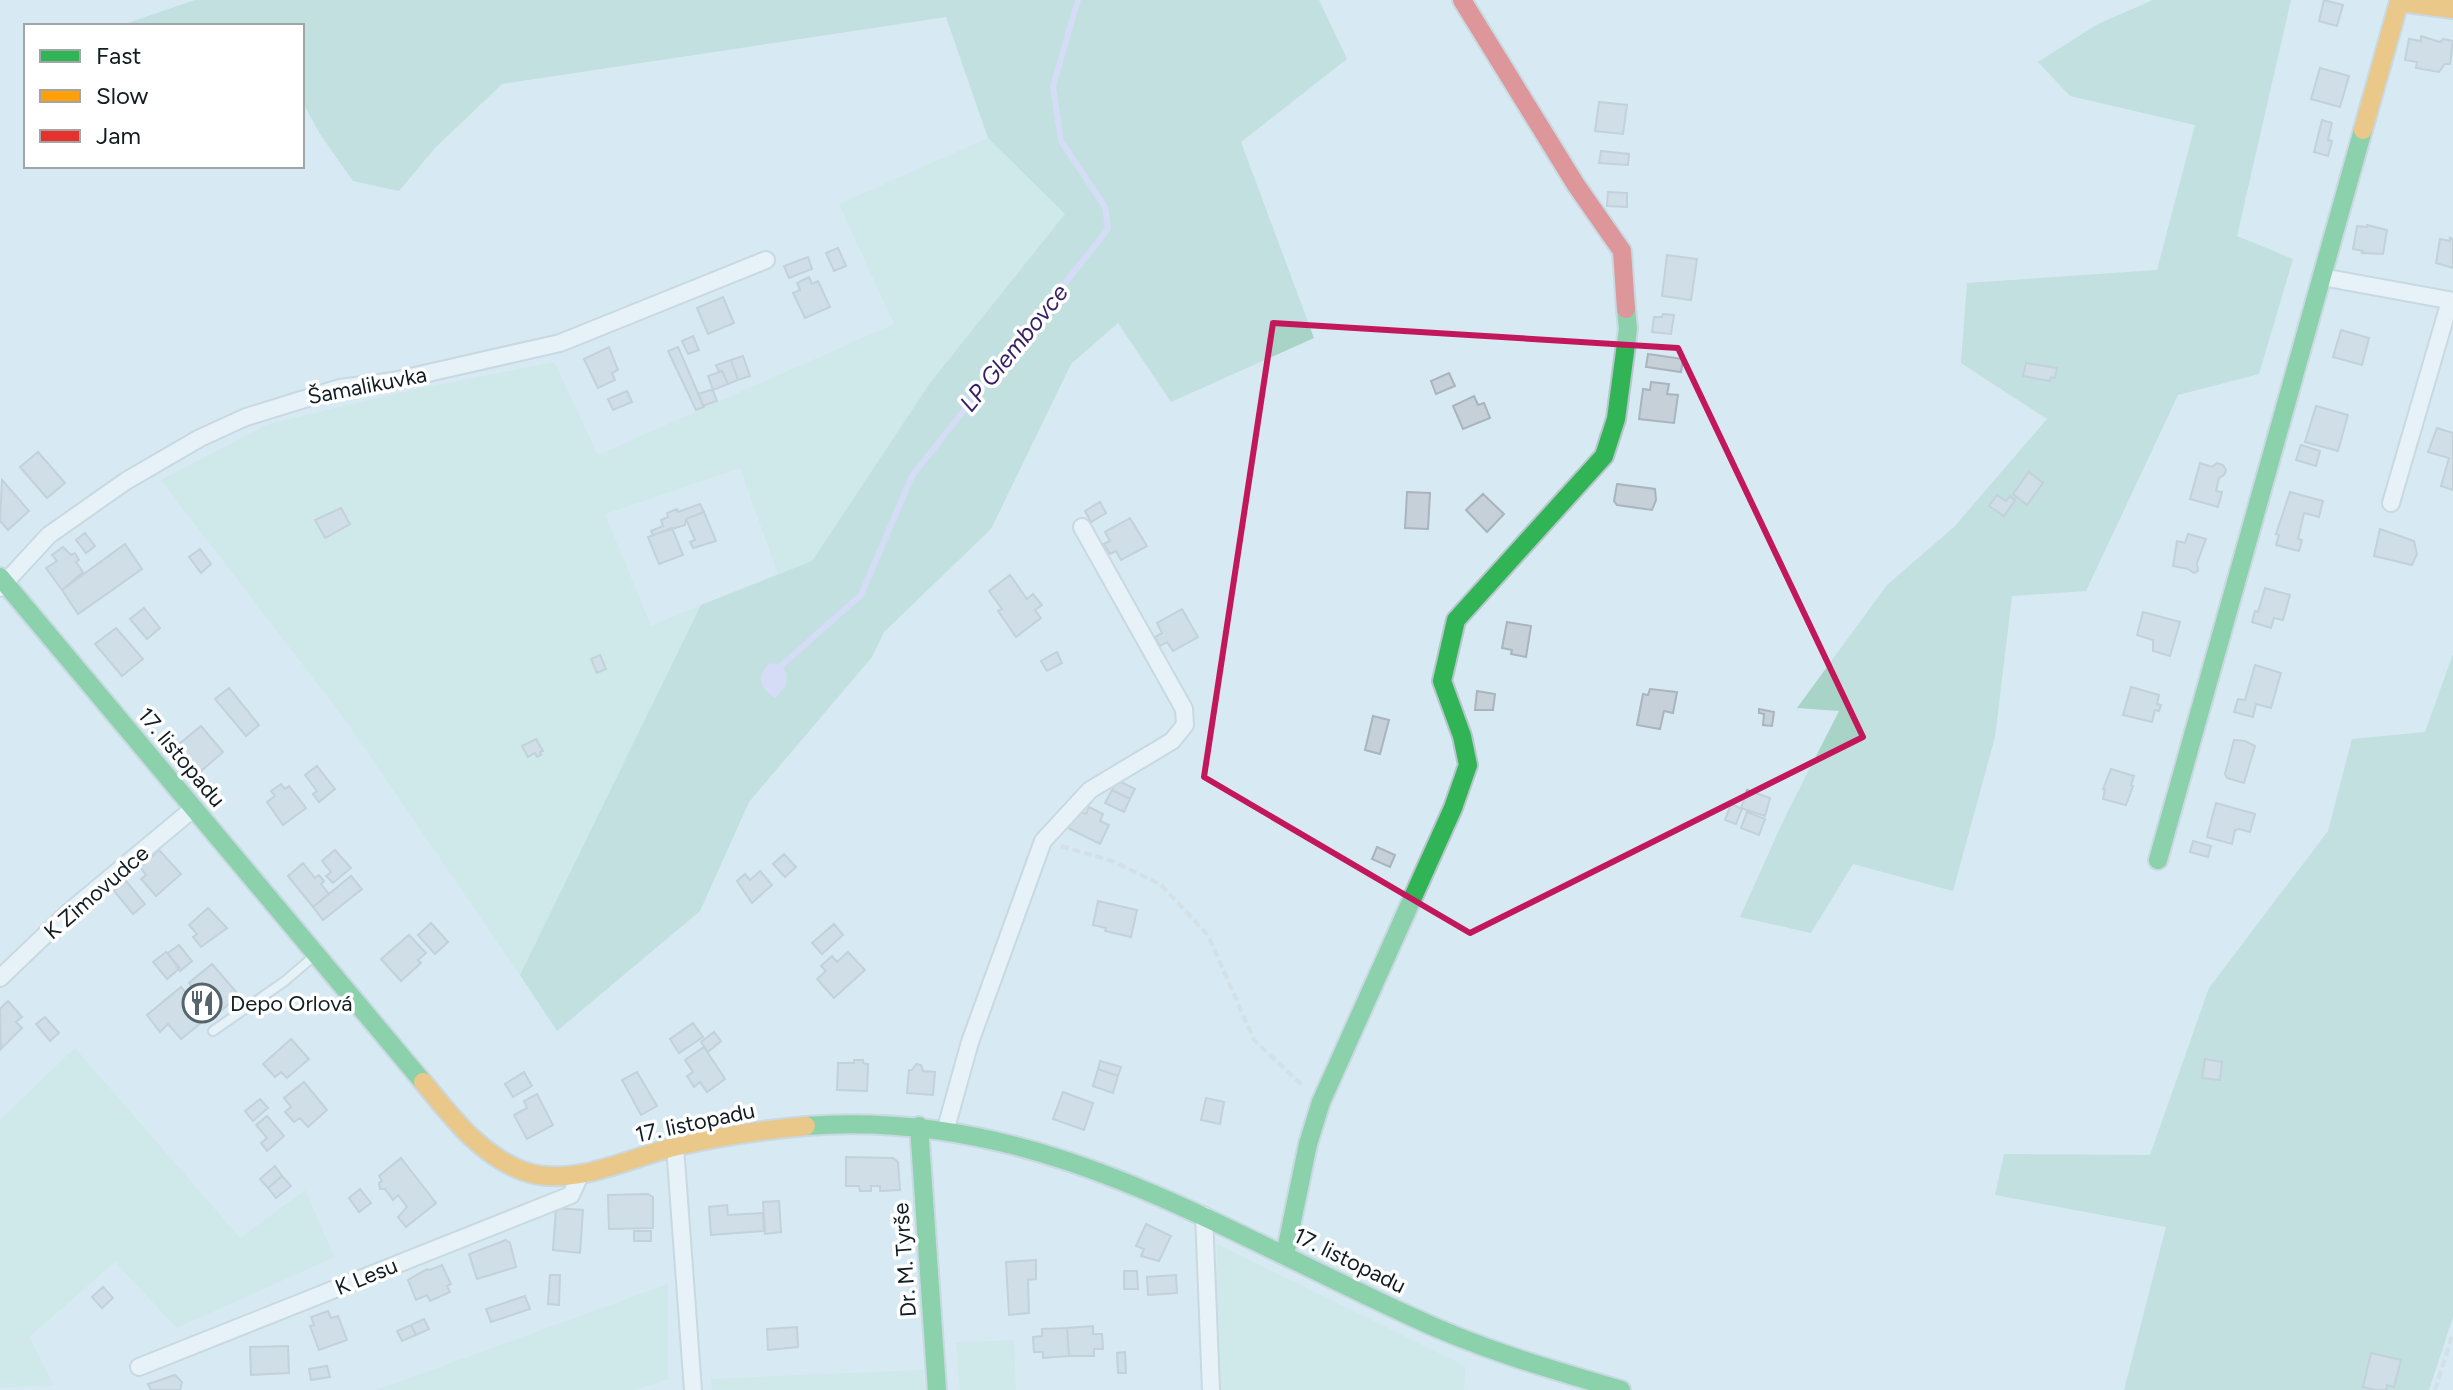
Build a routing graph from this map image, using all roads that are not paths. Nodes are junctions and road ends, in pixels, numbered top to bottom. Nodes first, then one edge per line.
1 (1462, 0) edge
2 (2453, 9) edge
3 (766, 260) dead end
4 (2322, 277) junction
5 (2452, 301) edge
6 (2391, 503) dead end
7 (1082, 527) dead end
8 (2, 583) edge
9 (194, 808) junction
10 (2158, 860) dead end
11 (317, 954) junction
12 (0, 978) edge
13 (213, 1031) dead end
14 (919, 1126) junction
15 (946, 1128) junction
16 (675, 1146) junction
17 (581, 1173) junction
18 (1204, 1215) junction
19 (1285, 1255) junction
20 (139, 1367) dead end
21 (693, 1390) edge
22 (937, 1390) edge
23 (1211, 1390) edge
24 (1621, 1390) edge

1 - 19 street
2 - 4 street
3 - 8 street, Šamalikuvka
4 - 5 street
4 - 10 street
5 - 6 street
7 - 15 street
8 - 9 street, 17. listopadu
9 - 11 street, 17. listopadu
9 - 12 street, K Zimovudce
11 - 13 lane
11 - 17 street, 17. listopadu
14 - 15 street, 17. listopadu
14 - 16 street, 17. listopadu
14 - 22 street, Dr. M. Tyrše
15 - 18 street, 17. listopadu
16 - 17 street, 17. listopadu
16 - 21 street
17 - 20 street, K Lesu
18 - 19 street, 17. listopadu
18 - 23 street
19 - 24 street, 17. listopadu

